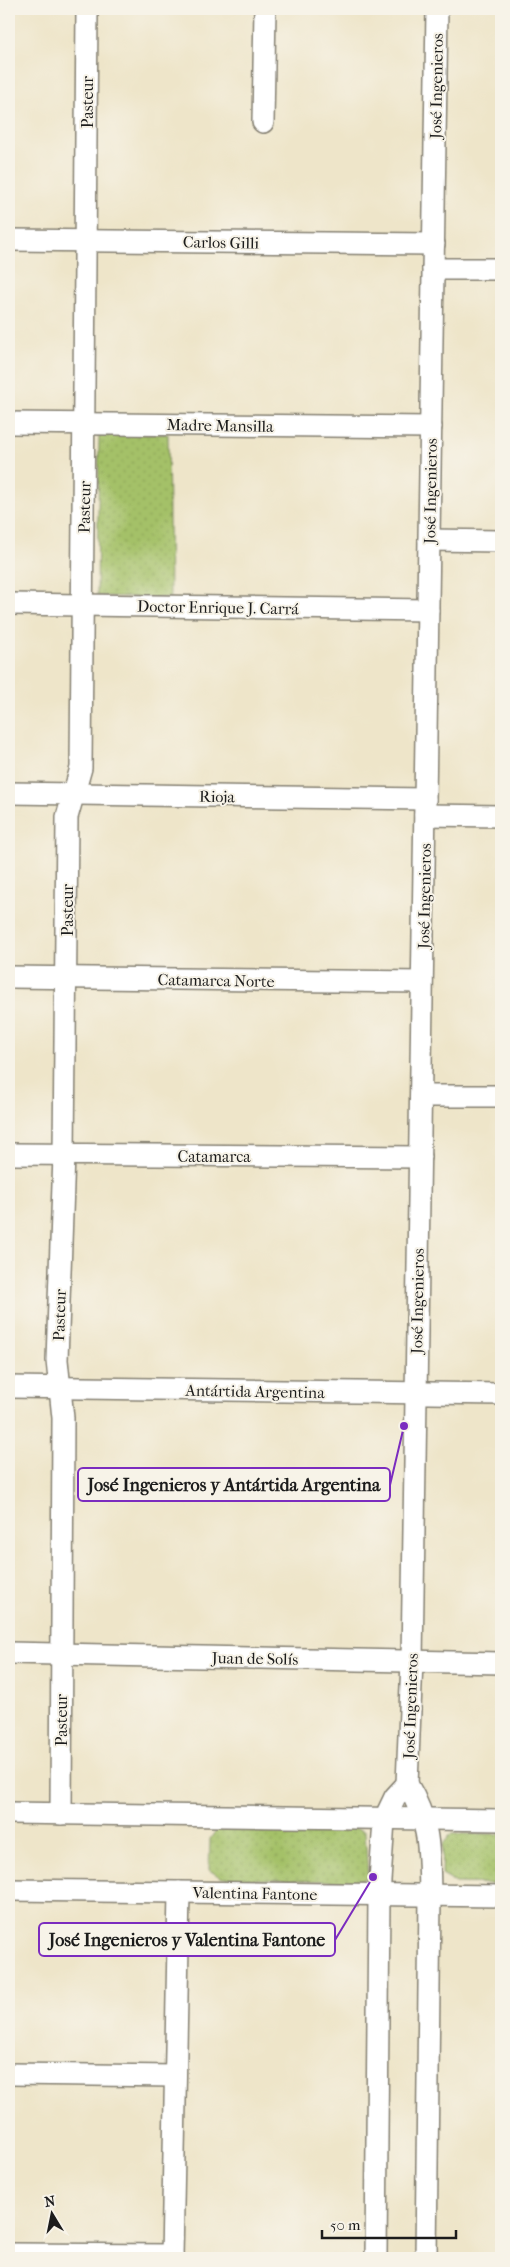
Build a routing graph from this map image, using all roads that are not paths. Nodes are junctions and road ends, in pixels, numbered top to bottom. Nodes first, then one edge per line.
1 (87, 9) edge
2 (265, 9) edge
3 (437, 9) edge
4 (263, 122) dead end
5 (9, 240) edge
6 (86, 241) junction
7 (434, 244) junction
8 (433, 269) junction
9 (501, 269) edge
10 (9, 423) edge
11 (85, 424) junction
12 (431, 427) junction
13 (429, 540) junction
14 (501, 541) edge
15 (9, 604) edge
16 (83, 606) junction
17 (428, 610) junction
18 (9, 794) edge
19 (74, 794) junction
20 (425, 807) junction
21 (501, 816) edge
22 (9, 977) edge
23 (67, 978) junction
24 (422, 982) junction
25 (420, 1096) junction
26 (501, 1096) edge
27 (9, 1154) edge
28 (64, 1155) junction
29 (420, 1157) junction
30 (9, 1387) edge
31 (60, 1388) junction
32 (416, 1393) junction
33 (501, 1394) edge
34 (9, 1653) edge
35 (60, 1654) junction
36 (412, 1661) junction
37 (501, 1663) edge
38 (407, 1784) junction
39 (9, 1813) edge
40 (61, 1814) junction
41 (424, 1819) junction
42 (384, 1820) junction
43 (501, 1820) edge
44 (9, 1890) edge
45 (179, 1892) junction
46 (379, 1896) junction
47 (430, 1896) junction
48 (501, 1896) edge
49 (9, 2074) edge
50 (175, 2076) junction
51 (9, 2254) edge
52 (172, 2256) edge
53 (376, 2258) edge
54 (426, 2258) edge

1 - 6 street, Pasteur
2 - 4 street
3 - 7 street, José Ingenieros
5 - 6 street, Carlos Gilli
6 - 7 street, Carlos Gilli
6 - 11 street, Pasteur
7 - 8 street, José Ingenieros
8 - 9 street
8 - 12 street, José Ingenieros
10 - 11 street, Madre Mansilla
11 - 12 street, Madre Mansilla
11 - 16 street, Pasteur
12 - 13 street, José Ingenieros
13 - 14 street
13 - 17 street, José Ingenieros
15 - 16 street, Doctor Enrique J. Carrá
16 - 17 street, Doctor Enrique J. Carrá
16 - 19 street, Pasteur
17 - 20 street, José Ingenieros
18 - 19 street, Rioja
19 - 20 street, Rioja
19 - 23 street, Pasteur
20 - 21 street, Rioja
20 - 24 street, José Ingenieros
22 - 23 street, Catamarca Norte
23 - 24 street, Catamarca Norte
23 - 28 street, Pasteur
24 - 25 street, José Ingenieros
25 - 26 street
25 - 29 street, José Ingenieros
27 - 28 street, Catamarca
28 - 29 street, Catamarca
28 - 31 street, Pasteur
29 - 32 street, José Ingenieros
30 - 31 street, Antártida Argentina
31 - 32 street, Antártida Argentina
31 - 35 street, Pasteur
32 - 33 street, Antártida Argentina
32 - 36 street, José Ingenieros
34 - 35 street, Juan de Solís
35 - 36 street, Juan de Solís
35 - 40 street, Pasteur
36 - 37 street, Juan de Solís
36 - 38 street, José Ingenieros
38 - 41 street
38 - 42 street
39 - 40 street
40 - 42 street
41 - 42 street
41 - 43 street
41 - 47 street
42 - 46 street
44 - 45 street, Valentina Fantone
45 - 46 street, Valentina Fantone
45 - 50 street
46 - 47 street, Valentina Fantone
46 - 53 street
47 - 48 street, Valentina Fantone
47 - 54 street
49 - 50 street
50 - 52 street
51 - 52 street

